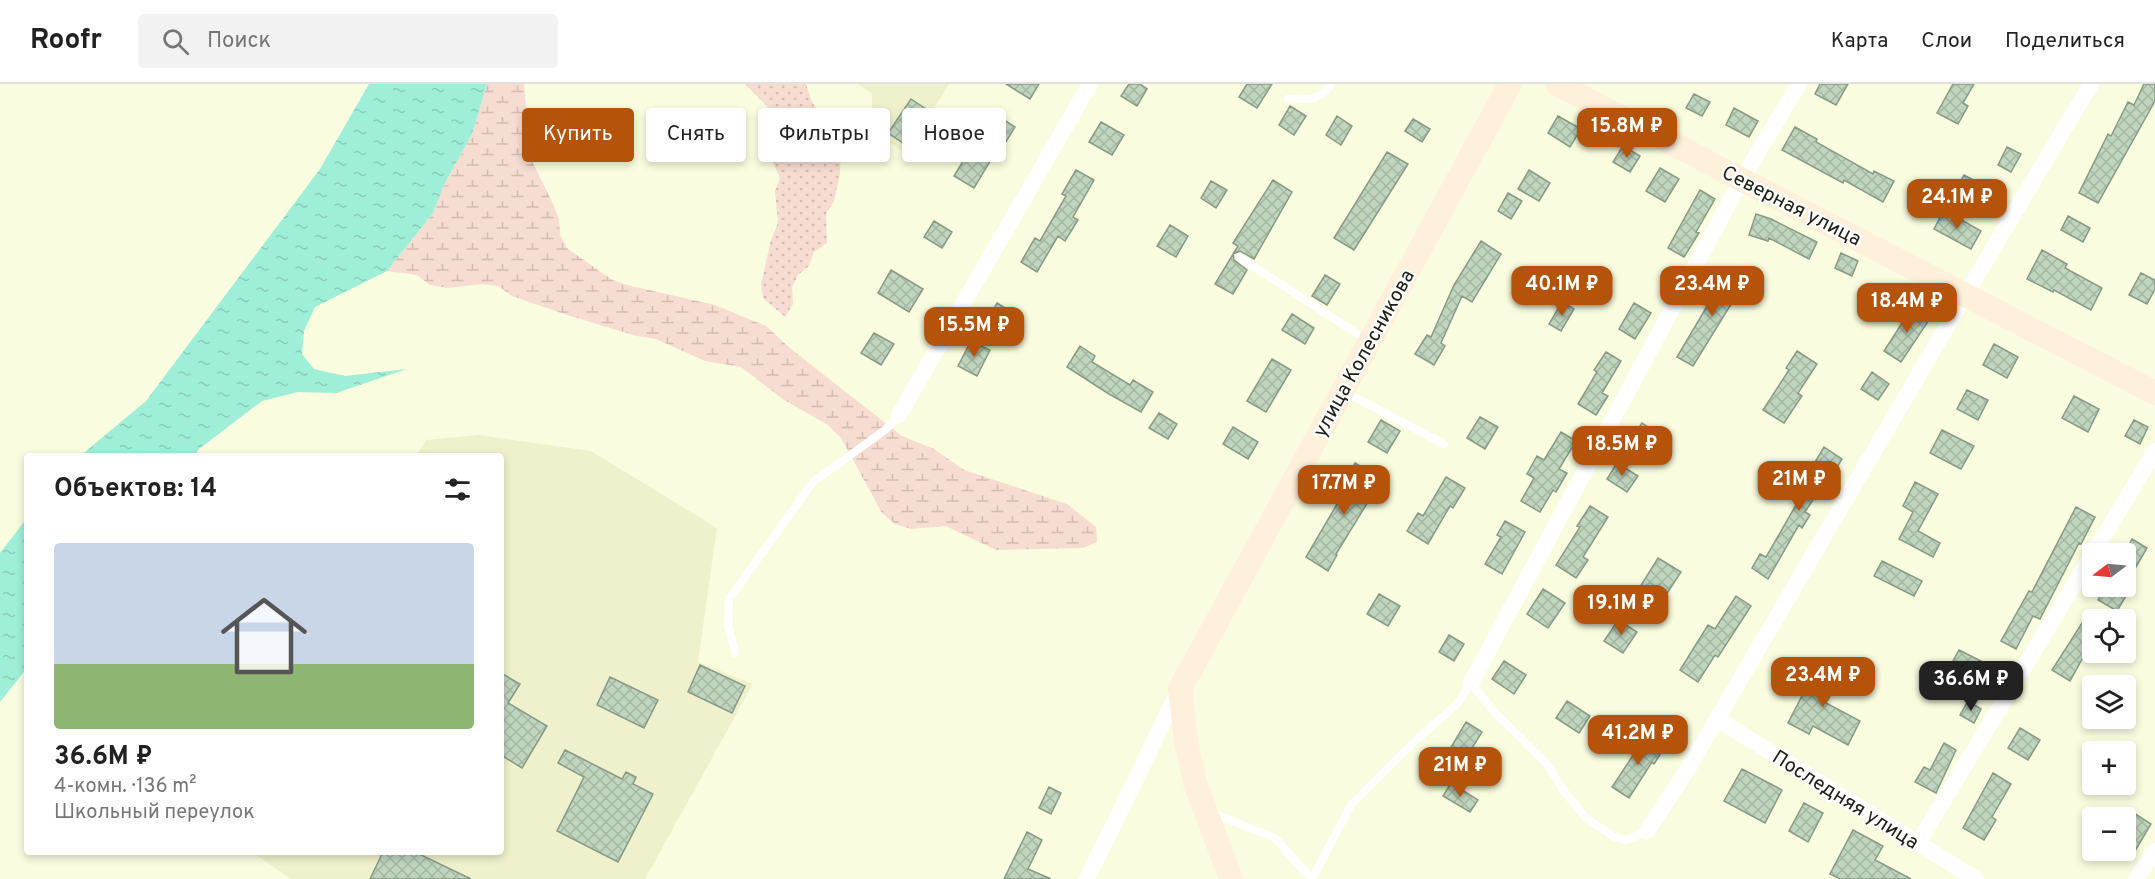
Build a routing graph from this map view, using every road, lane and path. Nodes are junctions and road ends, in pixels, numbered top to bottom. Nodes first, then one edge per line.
1 (1090, 84) edge
2 (1331, 84) edge
3 (1510, 84) edge
4 (1557, 84) edge
5 (1799, 84) edge
6 (2091, 84) edge
7 (1288, 99) dead end
8 (1742, 179) junction
9 (1239, 257) dead end
10 (1966, 294) junction
11 (1369, 342) junction
12 (1342, 390) junction
13 (2155, 393) edge
14 (899, 415) joint
15 (1444, 444) dead end
16 (2155, 451) edge
17 (2100, 543) edge
18 (2082, 572) edge
19 (735, 653) dead end
20 (1471, 684) junction
21 (1180, 689) junction
22 (1717, 719) junction
23 (1206, 811) junction
24 (1647, 831) joint
25 (1918, 843) junction
26 (2155, 851) edge
27 (1087, 879) edge
28 (1231, 879) edge
29 (1311, 879) edge
30 (1976, 879) edge
31 (2136, 879) edge

1 - 14 street
2 - 7 lane
3 - 11 street, улица Колесникова
4 - 8 street, Северная улица
5 - 8 street
6 - 10 street
8 - 10 street, Северная улица
8 - 20 street
9 - 11 lane
10 - 13 street, Северная улица
10 - 22 street
11 - 12 street, улица Колесникова
12 - 15 lane
12 - 21 street, улица Колесникова
14 - 19 lane
16 - 17 street
18 - 25 street
20 - 24 lane
20 - 29 lane
21 - 23 street
21 - 27 street, улица Колесникова
22 - 24 street
22 - 25 street, Последняя улица
23 - 28 street
23 - 29 lane
25 - 30 street, Последняя улица
26 - 31 street

